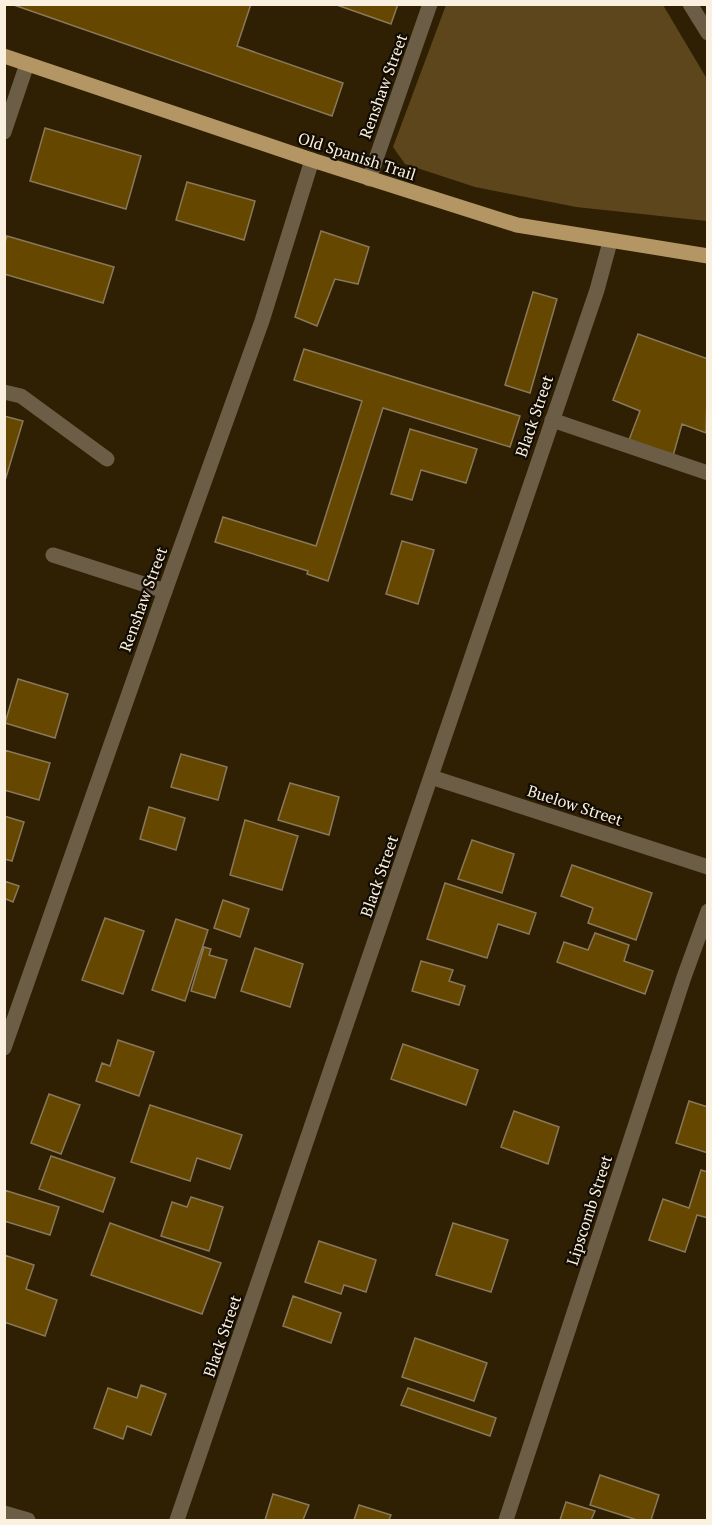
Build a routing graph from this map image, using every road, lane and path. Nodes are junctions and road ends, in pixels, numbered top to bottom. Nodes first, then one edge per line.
1 (430, 4) edge
2 (690, 4) edge
3 (708, 33) edge
4 (4, 56) edge
5 (27, 64) junction
6 (4, 132) edge
7 (312, 160) junction
8 (369, 179) junction
9 (610, 242) junction
10 (708, 256) edge
11 (4, 392) edge
12 (552, 420) junction
13 (107, 459) dead end
14 (708, 473) edge
15 (53, 555) dead end
16 (165, 591) junction
17 (431, 777) junction
18 (708, 867) edge
19 (708, 912) edge
20 (4, 1048) edge
21 (4, 1513) edge
22 (28, 1521) edge
23 (177, 1521) edge
24 (506, 1521) edge

1 - 8 street, Renshaw Street
2 - 3 street
4 - 5 main road, Old Spanish Trail
5 - 6 street
5 - 7 main road, Old Spanish Trail
7 - 8 main road, Old Spanish Trail
7 - 16 street, Renshaw Street
8 - 9 main road, Old Spanish Trail
9 - 10 main road, Old Spanish Trail
9 - 12 street, Black Street
11 - 13 street
12 - 14 street
12 - 17 street, Black Street
15 - 16 street
16 - 20 street, Renshaw Street
17 - 18 street, Buelow Street
17 - 23 street, Black Street
19 - 24 street, Lipscomb Street
21 - 22 street

